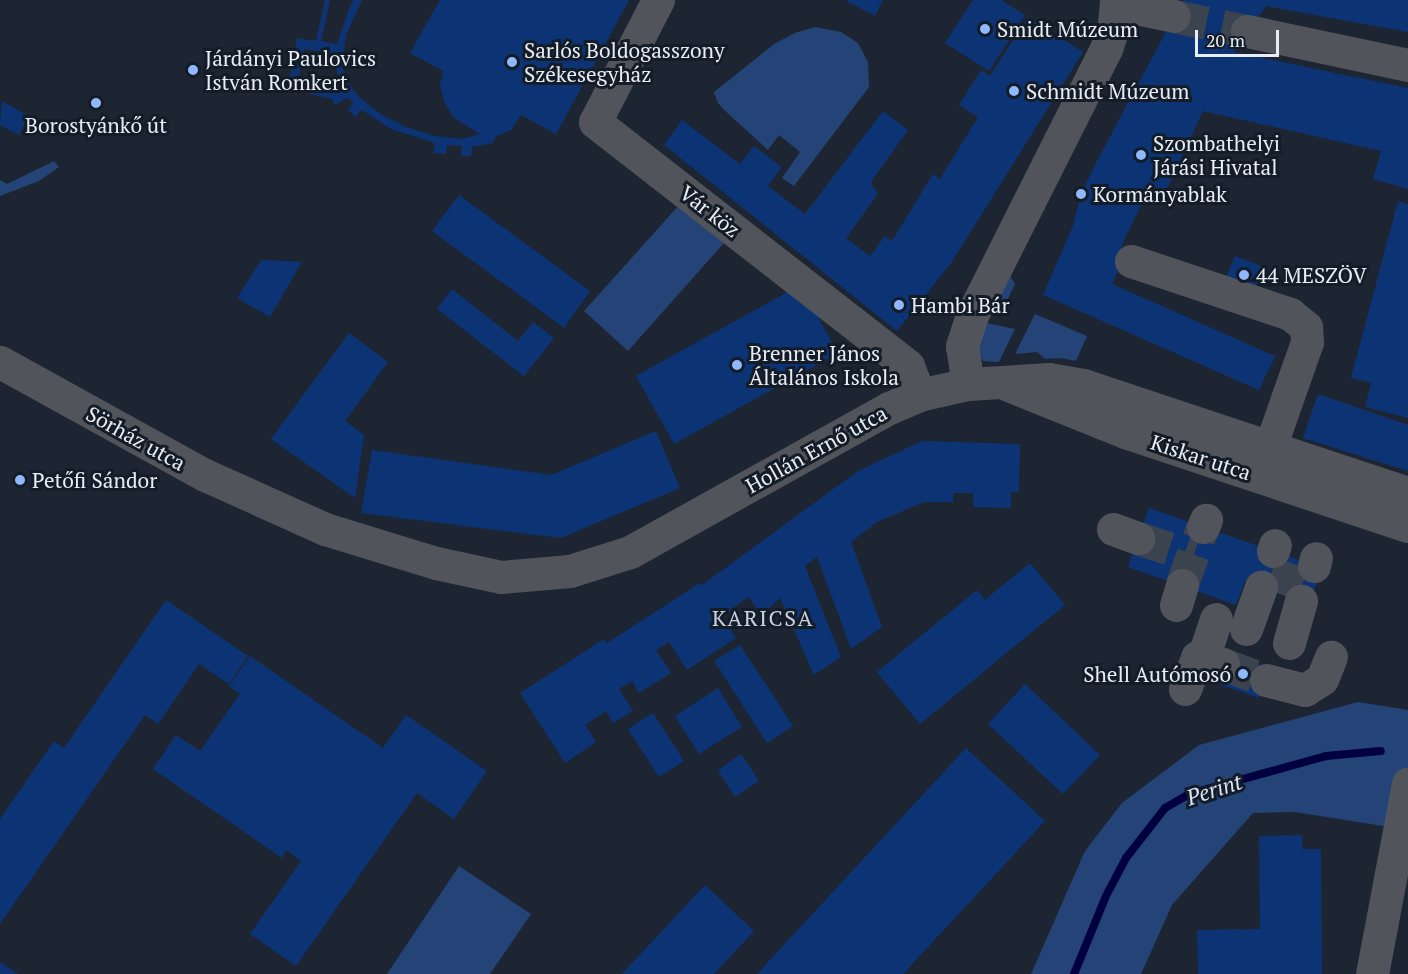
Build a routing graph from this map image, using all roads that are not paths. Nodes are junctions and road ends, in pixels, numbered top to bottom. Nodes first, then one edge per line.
1 (658, 0) edge
2 (1125, 3) edge
3 (1174, 16) tunnel mouth
4 (1247, 31) tunnel mouth
5 (1408, 65) edge
6 (1131, 261) dead end
7 (0, 362) edge
8 (983, 383) junction
9 (919, 395) junction
10 (1186, 419) junction
11 (1125, 432) junction
12 (1270, 447) junction
13 (1408, 493) edge
14 (276, 507) joint
15 (1408, 526) edge
16 (1255, 632) junction
17 (1331, 657) dead end
18 (1266, 680) tunnel mouth
19 (1194, 693) dead end
20 (1408, 783) edge
21 (1372, 974) edge

1 - 9 street, Vár köz
2 - 3 street
2 - 8 street
4 - 5 street
6 - 12 street
7 - 14 street, Sörház utca
8 - 9 street, Hollán Ernő utca
8 - 10 street, Kiskar utca
8 - 11 street, Kiskar utca
9 - 14 street, Hollán Ernő utca
10 - 11 street
10 - 12 street, Kiskar utca
11 - 15 street, Kiskar utca
12 - 13 street, Kiskar utca
16 - 16 street
16 - 19 street
17 - 18 street
20 - 21 street

